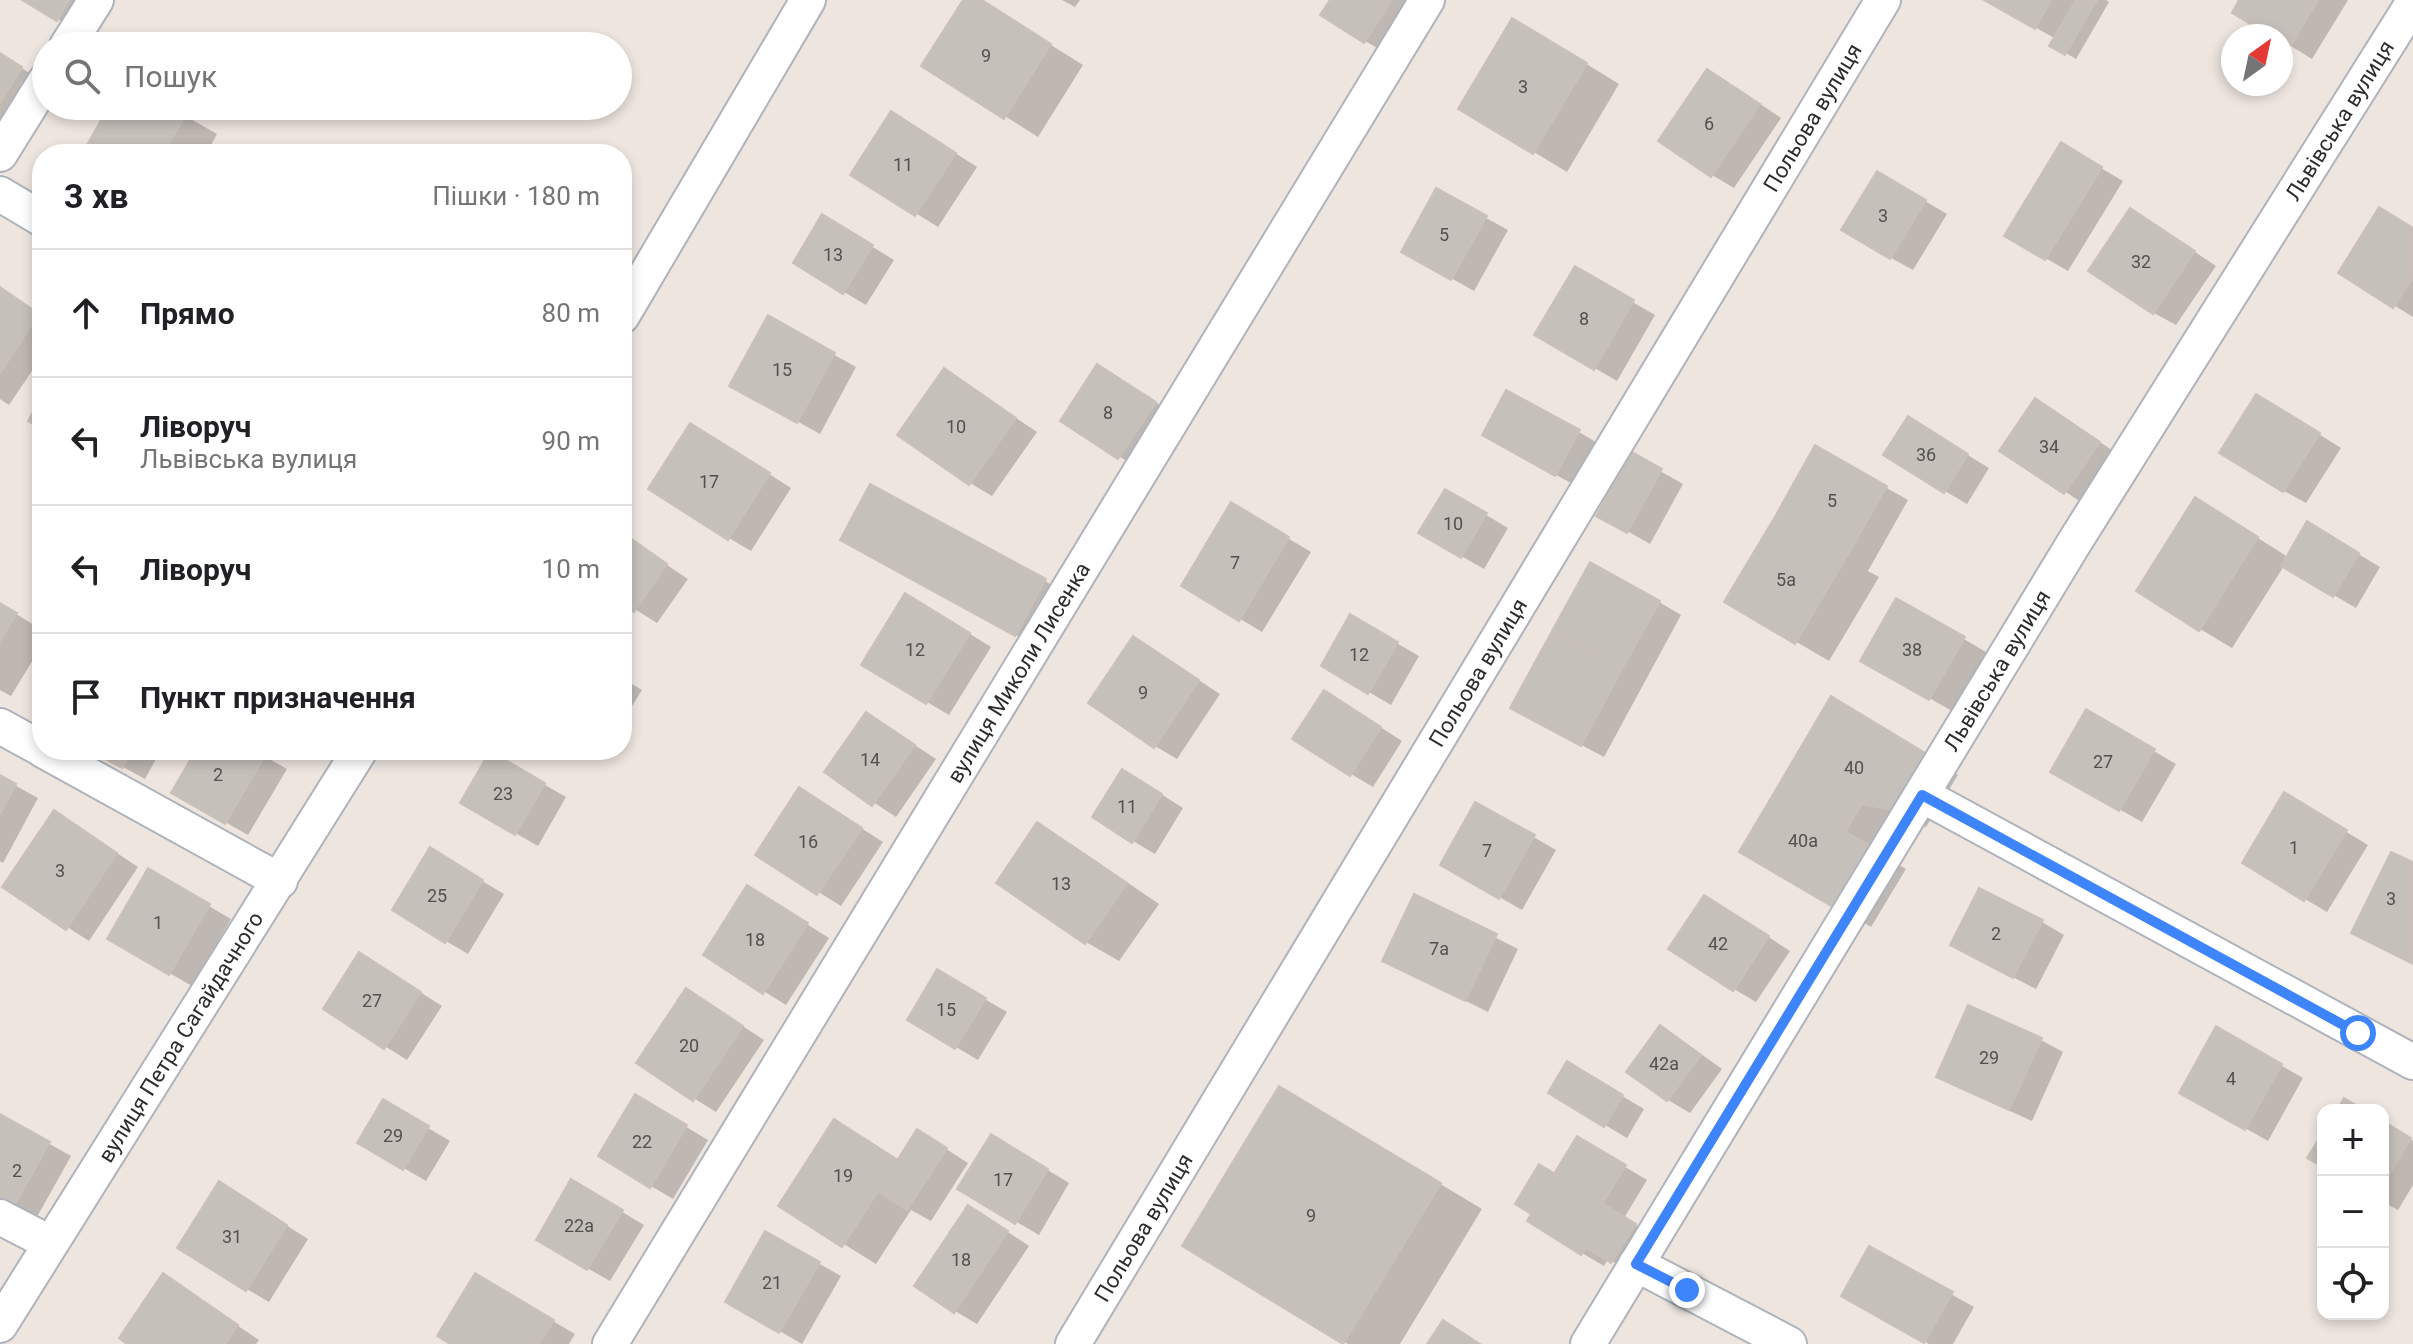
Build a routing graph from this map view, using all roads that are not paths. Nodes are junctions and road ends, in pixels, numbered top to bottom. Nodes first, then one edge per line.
1 (96, 0) edge
2 (808, 0) edge
3 (1427, 0) edge
4 (1883, 0) edge
5 (2413, 3) edge
6 (76, 32) edge
7 (32, 103) edge
8 (0, 154) edge
9 (0, 194) edge
10 (32, 213) edge
11 (632, 299) edge
12 (0, 726) edge
13 (32, 744) edge
14 (61, 760) edge
15 (354, 760) edge
16 (1922, 795) junction
17 (280, 881) junction
18 (2413, 1062) edge
19 (0, 1217) edge
20 (50, 1243) junction
21 (1636, 1264) junction
22 (0, 1325) edge
23 (610, 1344) edge
24 (1073, 1344) edge
25 (1588, 1344) edge
26 (1789, 1344) edge

1 - 6 street
2 - 11 street
3 - 23 street, вулиця Миколи Лисенка
4 - 24 street, Польова вулиця
5 - 16 street, Львівська вулиця
7 - 8 street
9 - 10 street
12 - 13 street
14 - 17 street
15 - 17 street, вулиця Петра Сагайдачного
16 - 18 street
16 - 21 street, Львівська вулиця
17 - 20 street, вулиця Петра Сагайдачного
19 - 20 street
20 - 22 street, вулиця Петра Сагайдачного
21 - 25 street, Львівська вулиця
21 - 26 street

